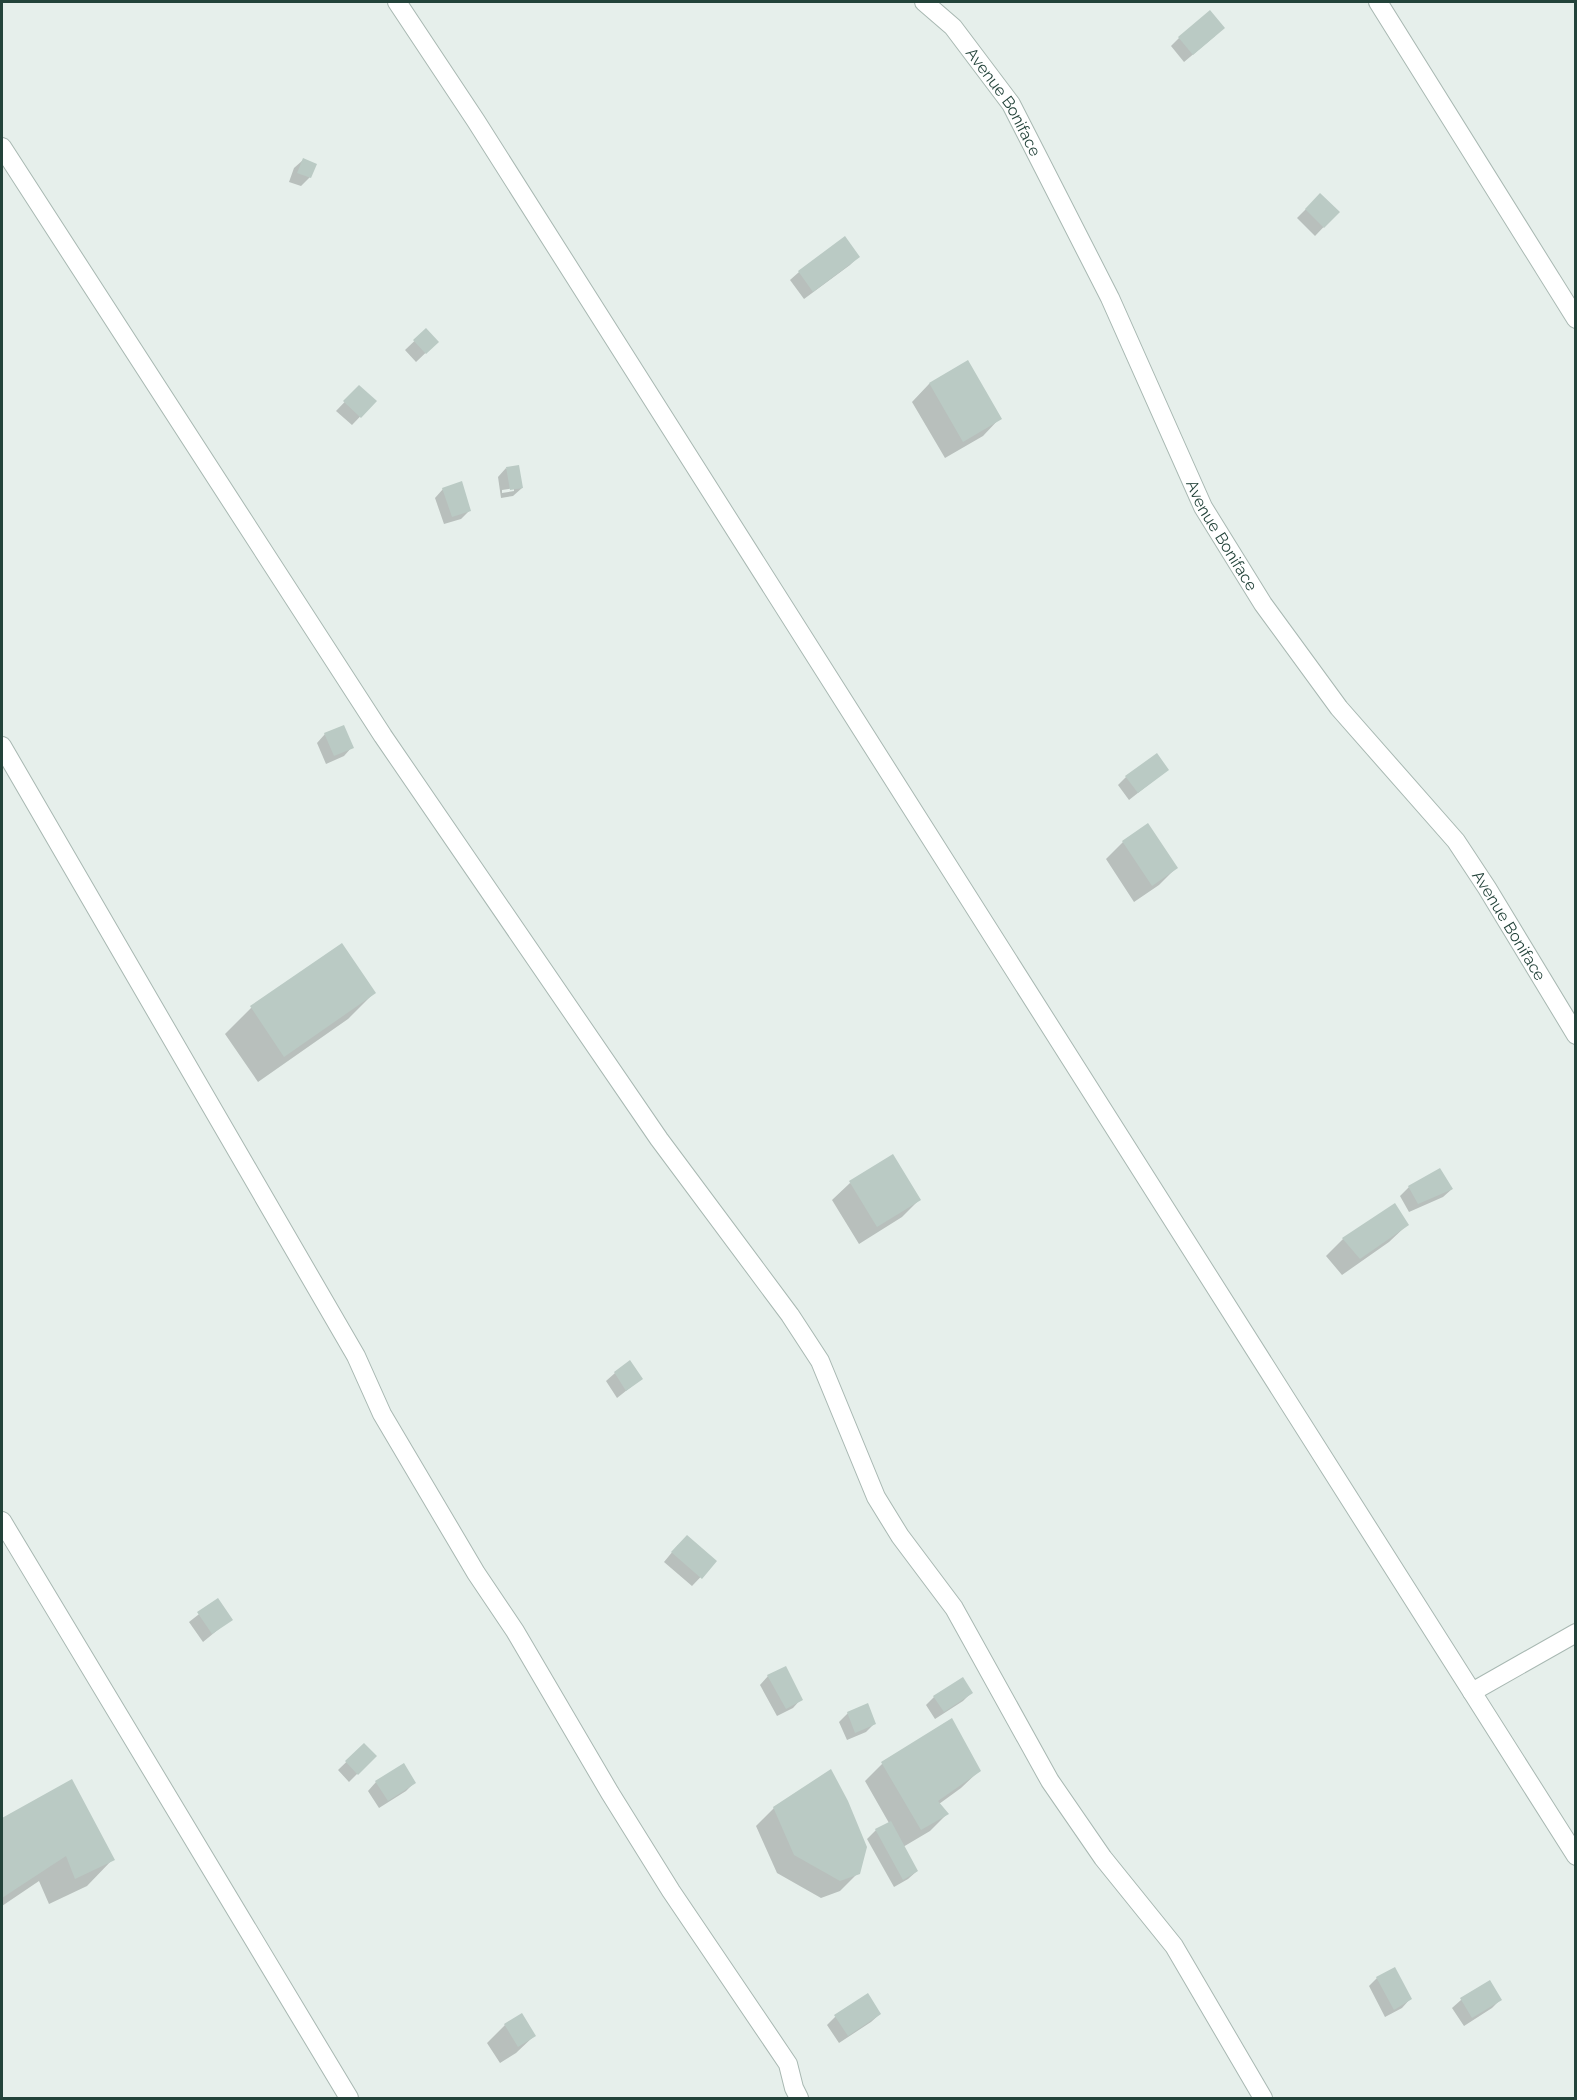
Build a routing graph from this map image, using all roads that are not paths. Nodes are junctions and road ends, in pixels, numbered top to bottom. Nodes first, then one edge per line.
1 (397, 2) edge
2 (924, 2) edge
3 (1378, 2) edge
4 (2, 147) edge
5 (1575, 319) edge
6 (2, 746) edge
7 (1575, 1035) edge
8 (2, 1521) edge
9 (1575, 1633) edge
10 (1472, 1692) junction
11 (1575, 1856) edge
12 (349, 2098) edge
13 (799, 2098) edge
14 (1263, 2098) edge

1 - 10 street
2 - 7 street, Avenue Boniface
3 - 5 street
4 - 14 street
6 - 13 street
8 - 12 street
9 - 10 street
10 - 11 street

